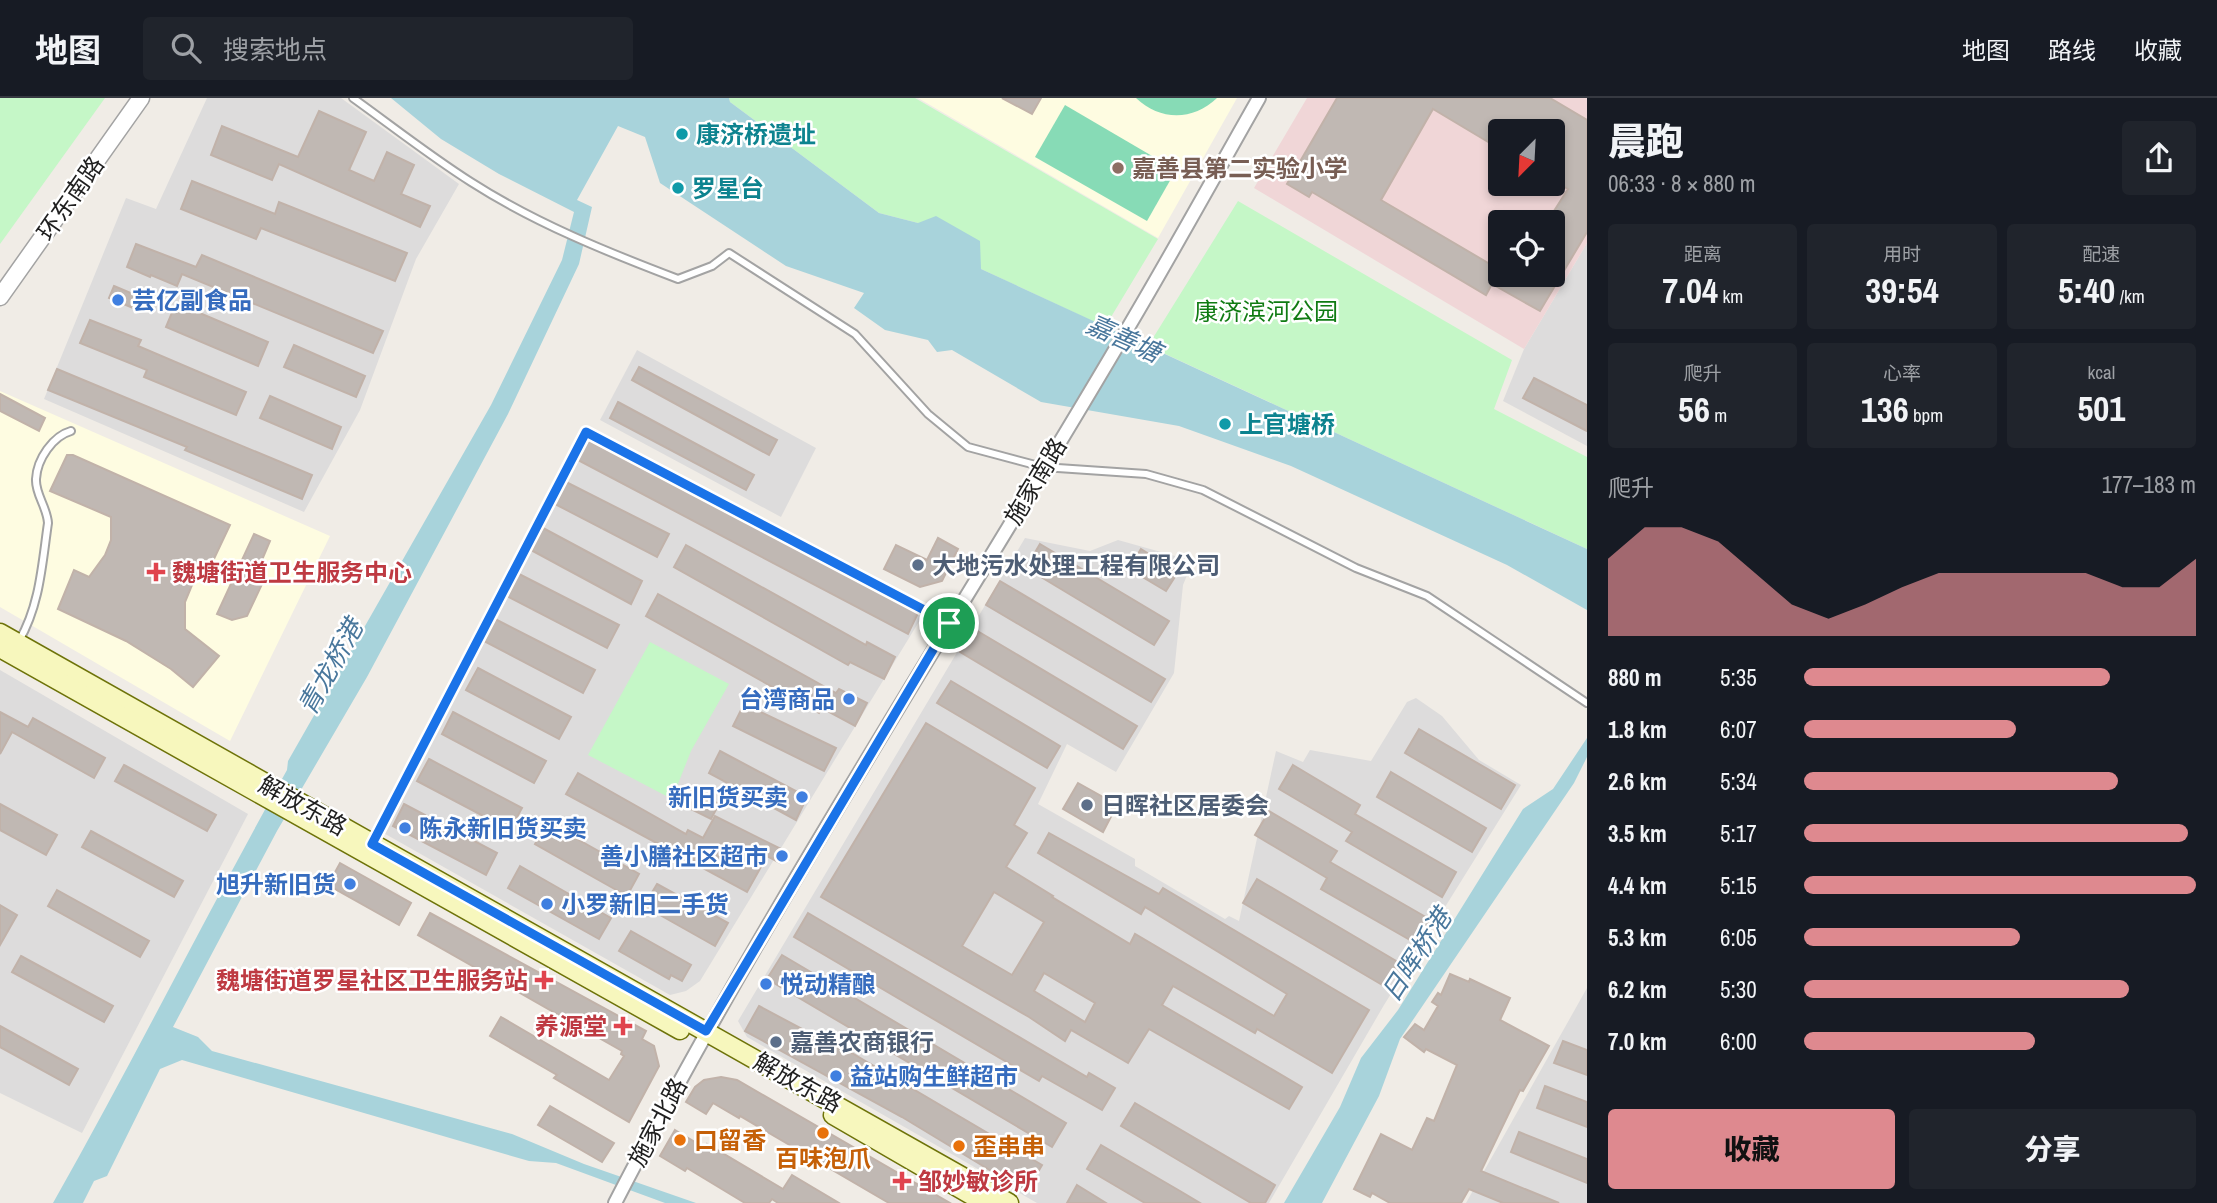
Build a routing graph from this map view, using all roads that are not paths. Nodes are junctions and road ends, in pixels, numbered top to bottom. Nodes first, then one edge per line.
1 (141, 98) edge
2 (353, 98) edge
3 (1259, 98) edge
4 (0, 297) edge
5 (71, 430) dead end
6 (1043, 467) junction
7 (949, 623) junction
8 (0, 633) edge
9 (10, 649) edge
10 (1587, 703) edge
11 (305, 814) junction
12 (372, 844) junction
13 (703, 1036) junction
14 (615, 1203) edge
15 (985, 1203) edge
16 (1009, 1203) edge

1 - 4 street, 环东南路
2 - 6 lane
3 - 6 street, 施家南路
5 - 9 lane
6 - 7 street, 施家南路
6 - 10 lane
7 - 12 lane
7 - 13 street, 施家南路
8 - 9 main road, 解放东路
9 - 11 main road, 解放东路
11 - 12 main road, 解放东路
11 - 13 main road, 解放东路
12 - 13 main road, 解放东路
13 - 14 street, 施家北路
13 - 15 main road, 解放东路
13 - 16 main road, 解放东路

